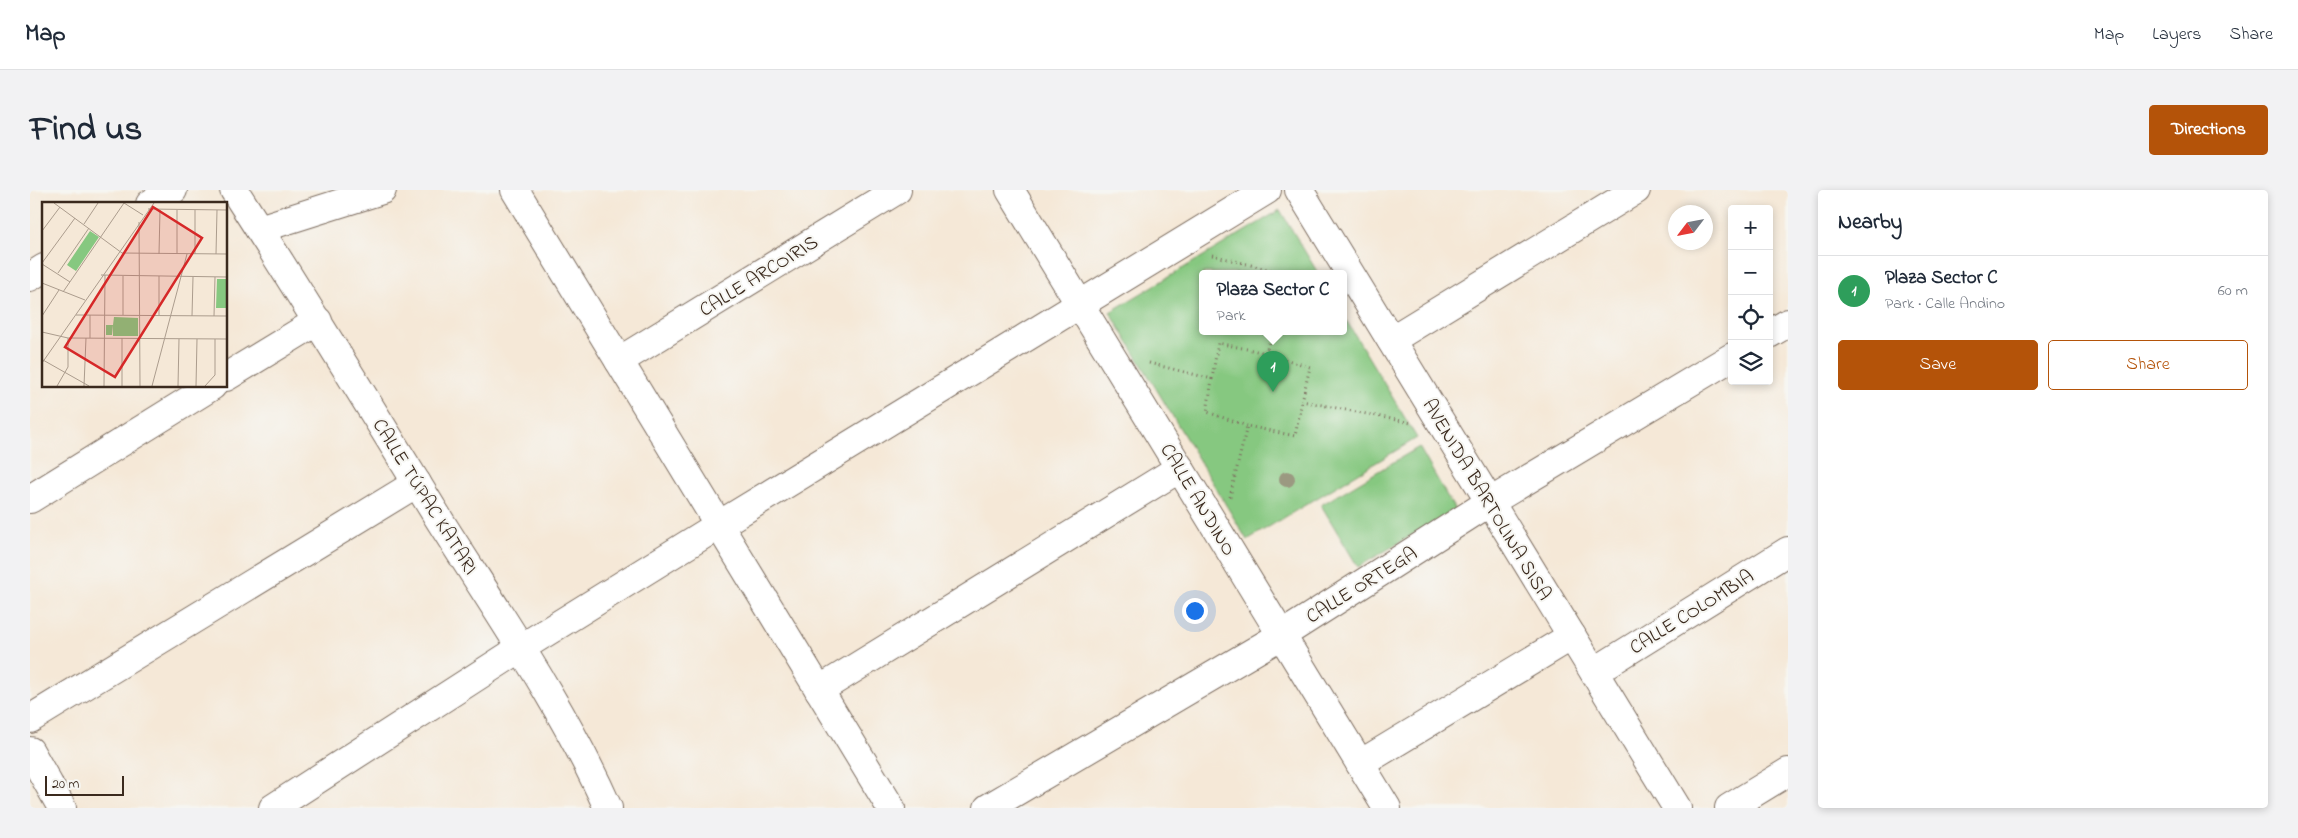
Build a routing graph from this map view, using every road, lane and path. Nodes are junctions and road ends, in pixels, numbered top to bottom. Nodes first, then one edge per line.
1 (173, 190) edge
2 (234, 190) edge
3 (382, 190) edge
4 (515, 190) edge
5 (897, 190) edge
6 (1010, 190) edge
7 (1267, 190) edge
8 (1299, 190) edge
9 (1636, 190) edge
10 (153, 202) edge
11 (258, 229) junction
12 (1196, 234) junction
13 (42, 269) edge
14 (1270, 270) edge
15 (30, 277) edge
16 (1080, 305) junction
17 (318, 321) junction
18 (1788, 323) edge
19 (1773, 332) edge
20 (1271, 335) edge
21 (1391, 340) junction
22 (1266, 353) junction
23 (1728, 359) edge
24 (619, 361) junction
25 (1122, 373) junction
26 (228, 376) edge
27 (1212, 379) junction
28 (209, 388) edge
29 (1302, 401) junction
30 (1247, 426) junction
31 (1444, 427) junction
32 (1180, 468) junction
33 (417, 484) junction
34 (30, 498) edge
35 (1490, 502) junction
36 (1211, 519) junction
37 (719, 525) junction
38 (1788, 551) edge
39 (1282, 635) junction
40 (1572, 636) junction
41 (521, 648) junction
42 (1594, 672) junction
43 (819, 690) junction
44 (30, 719) edge
45 (30, 751) edge
46 (1360, 764) junction
47 (1788, 772) edge
48 (62, 808) edge
49 (273, 808) edge
50 (608, 808) edge
51 (891, 808) edge
52 (988, 808) edge
53 (1387, 808) edge
54 (1677, 808) edge
55 (1729, 808) edge

1 - 10 street
2 - 11 street, CALLE TÚPAC KATARI
3 - 11 street
4 - 24 street
5 - 24 street, CALLE ARCOIRIS
6 - 16 street, CALLE ANDINO
7 - 12 street
8 - 21 street, AVENIDA BARTOLINA SISA
9 - 21 street
11 - 17 street, CALLE TÚPAC KATARI
12 - 14 path
12 - 16 street
13 - 15 street
16 - 25 street, CALLE ANDINO
16 - 37 street
17 - 26 street
17 - 33 street, CALLE TÚPAC KATARI
18 - 19 street
20 - 22 path
21 - 31 street, AVENIDA BARTOLINA SISA
22 - 27 path
22 - 29 path
23 - 35 street, CALLE ORTEGA
24 - 37 street
25 - 27 path
25 - 32 street, CALLE ANDINO
27 - 30 path
28 - 34 street
29 - 30 path
29 - 31 path
30 - 36 path
31 - 35 street, AVENIDA BARTOLINA SISA
32 - 36 street, CALLE ANDINO
32 - 43 street
33 - 41 street, CALLE TÚPAC KATARI
33 - 44 street
35 - 39 street, CALLE ORTEGA
35 - 40 street, AVENIDA BARTOLINA SISA
36 - 39 street, CALLE ANDINO
37 - 41 street
37 - 43 street
38 - 42 street, CALLE COLOMBIA
39 - 46 street, CALLE ANDINO
39 - 52 street, CALLE ORTEGA
40 - 42 street, AVENIDA BARTOLINA SISA
40 - 46 street
41 - 49 street
41 - 50 street, CALLE TÚPAC KATARI
42 - 54 street, AVENIDA BARTOLINA SISA
43 - 51 street
45 - 48 street
46 - 53 street, CALLE ANDINO
47 - 55 street

